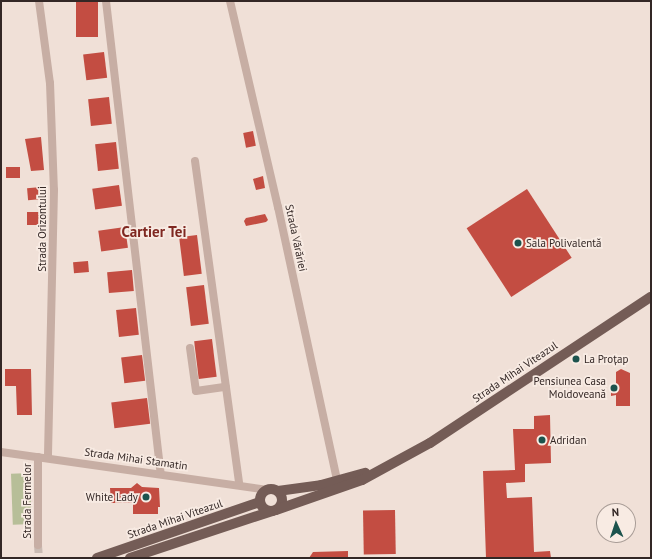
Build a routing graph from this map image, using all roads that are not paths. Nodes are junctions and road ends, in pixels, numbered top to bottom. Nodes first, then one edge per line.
1 (39, 1) edge
2 (106, 1) edge
3 (230, 1) edge
4 (195, 161) dead end
5 (651, 297) edge
6 (190, 348) dead end
7 (226, 387) junction
8 (1, 452) edge
9 (38, 457) junction
10 (48, 458) junction
11 (392, 465) junction
12 (161, 473) junction
13 (337, 481) junction
14 (239, 484) junction
15 (272, 490) junction
16 (260, 502) junction
17 (274, 511) junction
18 (38, 545) tunnel mouth
19 (149, 552) junction
20 (97, 558) edge
21 (130, 558) edge
22 (138, 558) edge

1 - 10 street, Strada Orizontului
2 - 12 street
3 - 13 street, Strada Vărăriei
4 - 7 street
5 - 11 main road, Strada Mihai Viteazul
6 - 7 street
7 - 14 street
8 - 9 street, Strada Mihai Stamatin
9 - 10 street, Strada Mihai Stamatin
9 - 18 street, Strada Fermelor
10 - 12 street, Strada Mihai Stamatin
11 - 13 main road, Strada Mihai Viteazul
11 - 17 main road, Strada Mihai Viteazul
12 - 14 street, Strada Mihai Stamatin
13 - 15 main road, Strada Mihai Viteazul
14 - 15 street, Strada Mihai Stamatin
15 - 16 main road
15 - 17 main road
16 - 17 main road
16 - 20 main road, Strada Mihai Viteazul
17 - 19 main road, Strada Mihai Viteazul
19 - 21 main road, Strada Mihai Viteazul
19 - 22 main road

